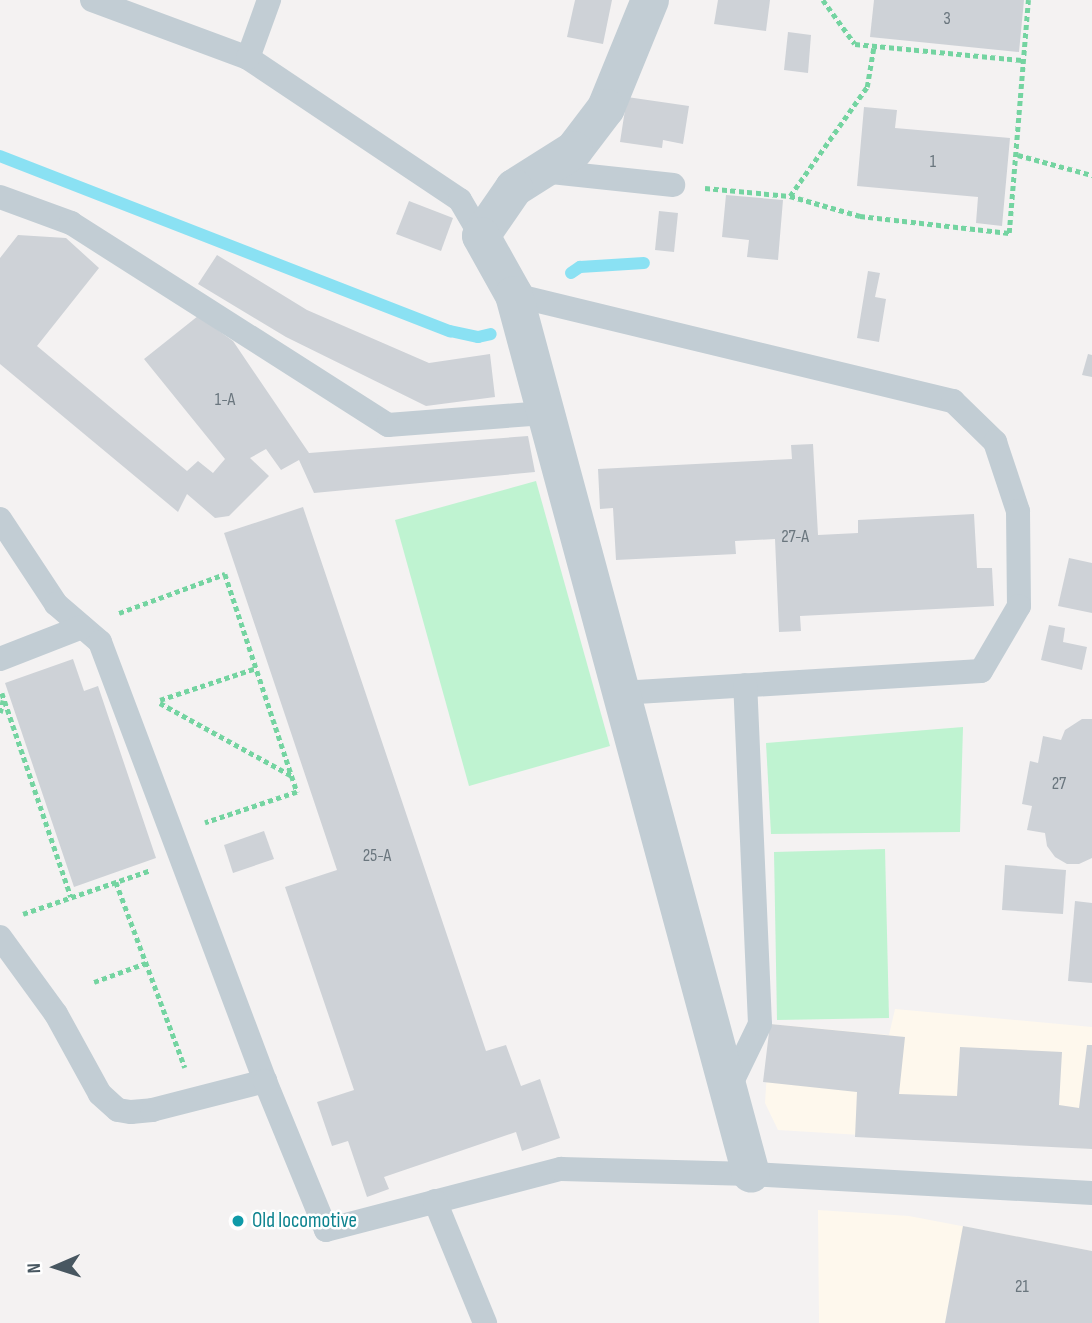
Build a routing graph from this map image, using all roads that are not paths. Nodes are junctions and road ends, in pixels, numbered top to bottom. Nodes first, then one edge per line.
1 (92, 0) edge
2 (269, 0) edge
3 (650, 0) edge
4 (248, 58) junction
5 (542, 171) junction
6 (673, 185) road end
7 (0, 197) edge
8 (481, 236) junction
9 (514, 295) junction
10 (545, 414) junction
11 (0, 519) edge
12 (82, 627) junction
13 (0, 659) edge
14 (745, 685) junction
15 (621, 693) junction
16 (6, 927) edge
17 (265, 1081) junction
18 (728, 1090) junction
19 (751, 1174) junction
20 (1092, 1193) edge
21 (435, 1201) junction
22 (485, 1323) edge

1 - 4 lane
2 - 4 lane
3 - 5 street
4 - 8 lane
5 - 6 lane
5 - 8 street
7 - 10 lane
8 - 9 street
9 - 10 street
9 - 14 lane
10 - 15 street
11 - 12 lane
12 - 13 lane
12 - 17 lane
14 - 15 lane
14 - 18 lane
15 - 18 street
16 - 17 lane
17 - 21 lane
18 - 19 street
19 - 20 lane
19 - 21 lane
21 - 22 lane

